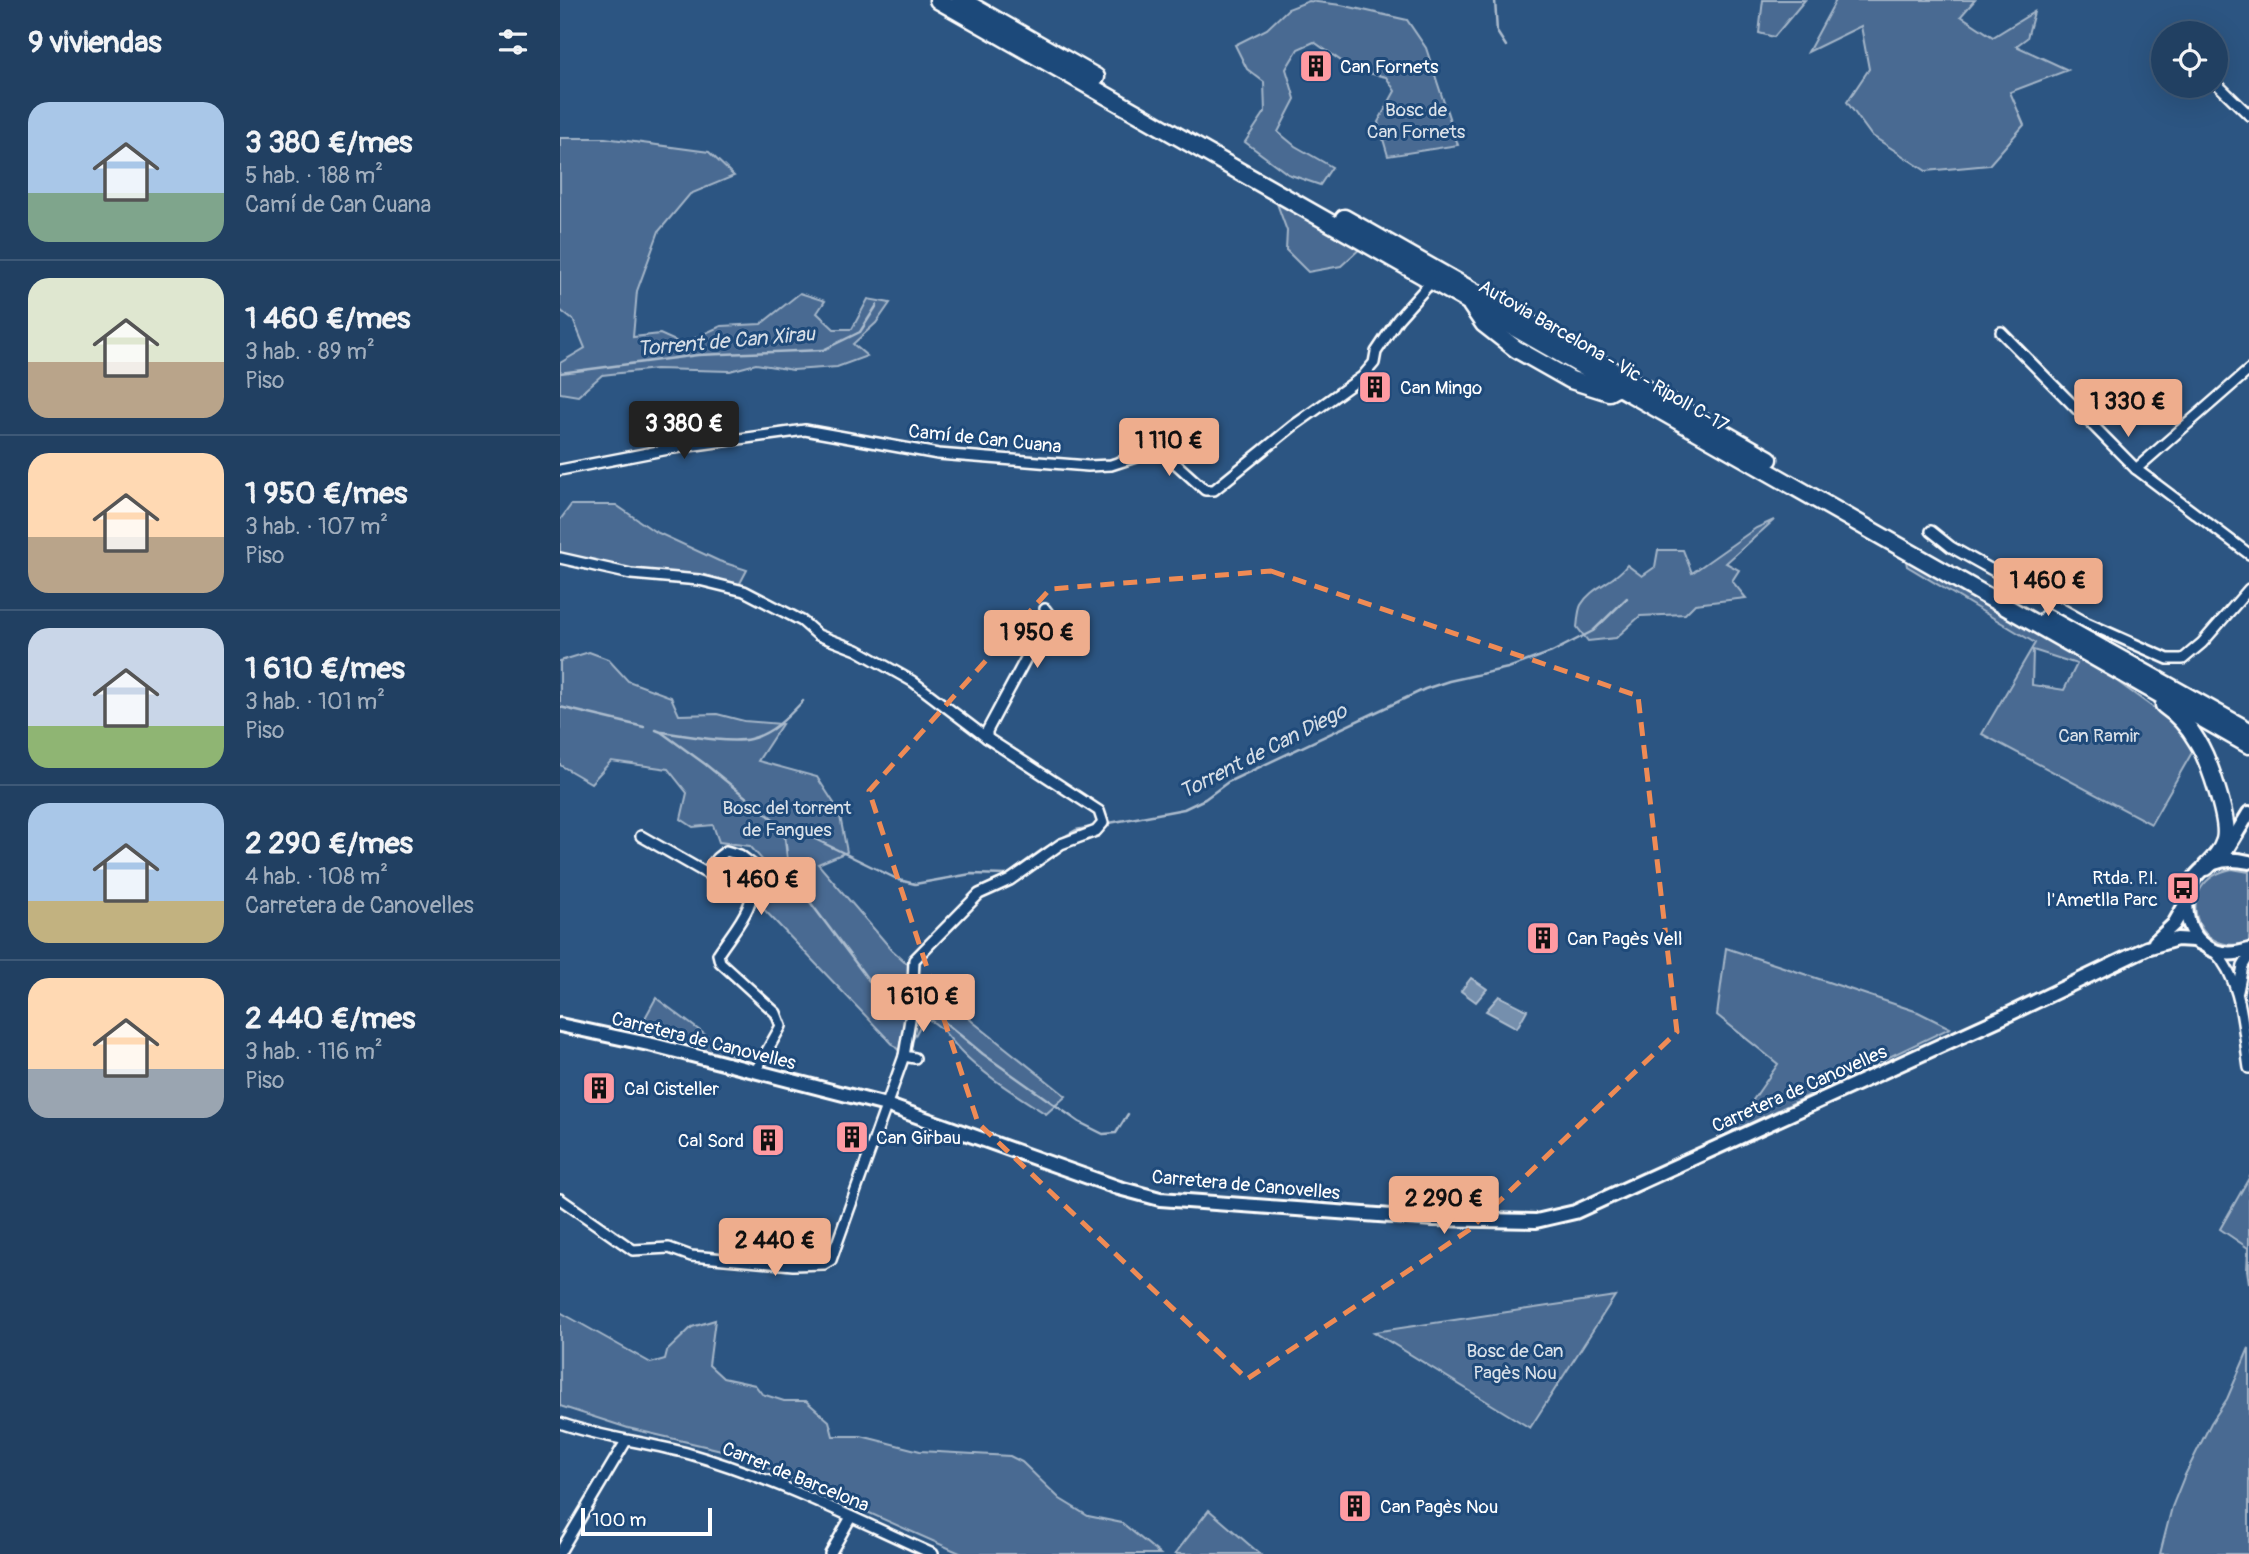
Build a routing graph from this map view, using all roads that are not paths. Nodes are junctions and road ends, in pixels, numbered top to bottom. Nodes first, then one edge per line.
1 (939, 0) edge
2 (961, 0) edge
3 (2228, 95) edge
4 (2249, 115) edge
5 (1432, 281) junction
6 (2001, 332) dead end
7 (2249, 370) edge
8 (2136, 469) junction
9 (560, 470) edge
10 (1931, 531) dead end
11 (2249, 554) edge
12 (560, 558) edge
13 (2249, 589) edge
14 (1045, 609) dead end
15 (2101, 648) junction
16 (2123, 674) junction
17 (2249, 719) edge
18 (2249, 731) edge
19 (987, 738) junction
20 (2249, 745) edge
21 (2249, 813) edge
22 (641, 836) dead end
23 (2249, 862) edge
24 (2211, 865) junction
25 (2185, 904) junction
26 (2206, 945) junction
27 (2147, 948) junction
28 (2249, 950) edge
29 (2249, 956) edge
30 (2238, 996) junction
31 (560, 1025) edge
32 (904, 1056) junction
33 (915, 1058) dead end
34 (2249, 1068) edge
35 (755, 1072) junction
36 (886, 1105) junction
37 (560, 1199) edge
38 (560, 1423) edge
39 (626, 1441) junction
40 (851, 1517) junction
41 (560, 1552) edge
42 (830, 1554) edge
43 (933, 1554) edge

1 - 5 highway, Autovia Barcelona - Vic - Ripoll C-17
2 - 15 highway, Autovia Barcelona - Vic - Ripoll C-17
3 - 4 street
5 - 9 street, Camí de Can Cuana
5 - 16 highway, Autovia Barcelona - Vic - Ripoll C-17
6 - 8 street
7 - 8 street
8 - 11 street
10 - 13 street
12 - 19 street
14 - 19 street
15 - 17 highway
15 - 18 highway, Autovia Barcelona - Vic - Ripoll C-17
16 - 20 highway
16 - 24 highway
19 - 32 street
21 - 24 street, Carretera de Canovelles
22 - 35 street
23 - 24 street
24 - 25 street, Carretera de Canovelles
25 - 26 street
25 - 27 street, Carretera de Canovelles
26 - 27 street, Carretera de Canovelles
26 - 28 street, Carretera de Canovelles
26 - 30 street
27 - 36 street, Carretera de Canovelles
29 - 30 street
30 - 34 street
31 - 35 street, Carretera de Canovelles
32 - 33 street
32 - 36 street
35 - 36 street, Carretera de Canovelles
36 - 37 street
38 - 39 street, Carrer de Barcelona
39 - 40 street, Carrer de Barcelona
39 - 41 street
40 - 42 street
40 - 43 street, Carrer de Barcelona

